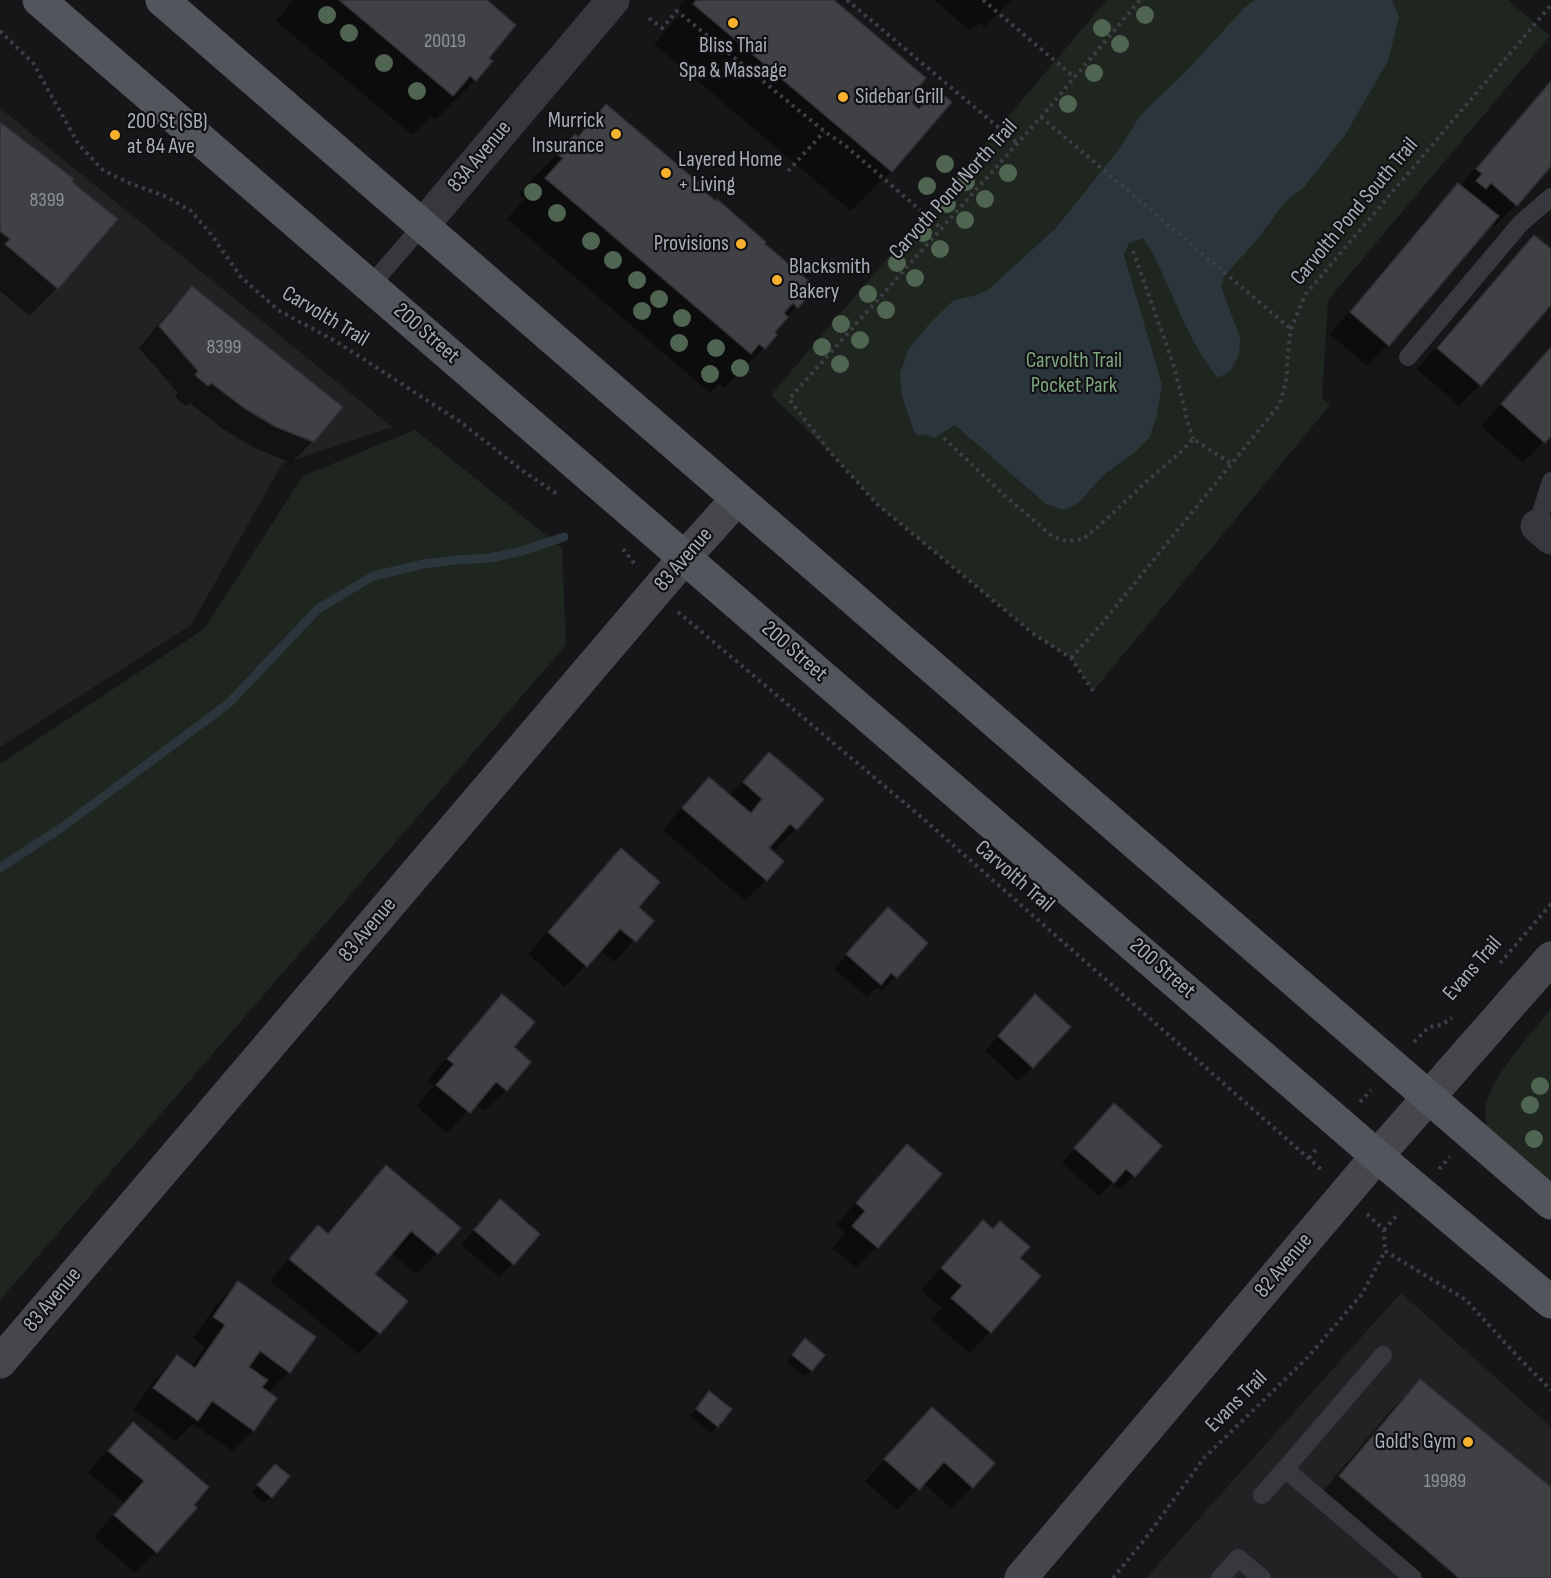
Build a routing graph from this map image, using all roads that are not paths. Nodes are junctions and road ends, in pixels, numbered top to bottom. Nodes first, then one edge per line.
1 (39, 0) edge
2 (162, 0) edge
3 (613, 0) edge
4 (1551, 197) edge
5 (422, 226) junction
6 (370, 286) junction
7 (1408, 357) dead end
8 (1551, 481) edge
9 (737, 499) junction
10 (1544, 532) edge
11 (685, 557) junction
12 (1551, 958) edge
13 (1429, 1097) junction
14 (1377, 1156) junction
15 (1551, 1203) edge
16 (1551, 1302) edge
17 (1383, 1355) dead end
18 (0, 1362) edge
19 (1285, 1469) junction
20 (1262, 1495) dead end
21 (1021, 1578) edge
22 (1221, 1578) edge
23 (1262, 1578) edge
24 (1413, 1578) edge

1 - 6 main road, 200 Street
2 - 5 main road
3 - 5 street, 83A Avenue
4 - 7 lane
5 - 6 lane, 83A Avenue
5 - 9 main road
6 - 11 main road, 200 Street
8 - 10 lane
9 - 11 street, 83 Avenue
9 - 13 main road
11 - 14 main road, 200 Street
11 - 18 street, 83 Avenue
12 - 13 street, 82 Avenue
13 - 14 street, 82 Avenue
13 - 15 main road
14 - 16 main road, 200 Street
14 - 21 street, 82 Avenue
17 - 19 lane
19 - 20 lane
19 - 24 lane
22 - 23 lane

